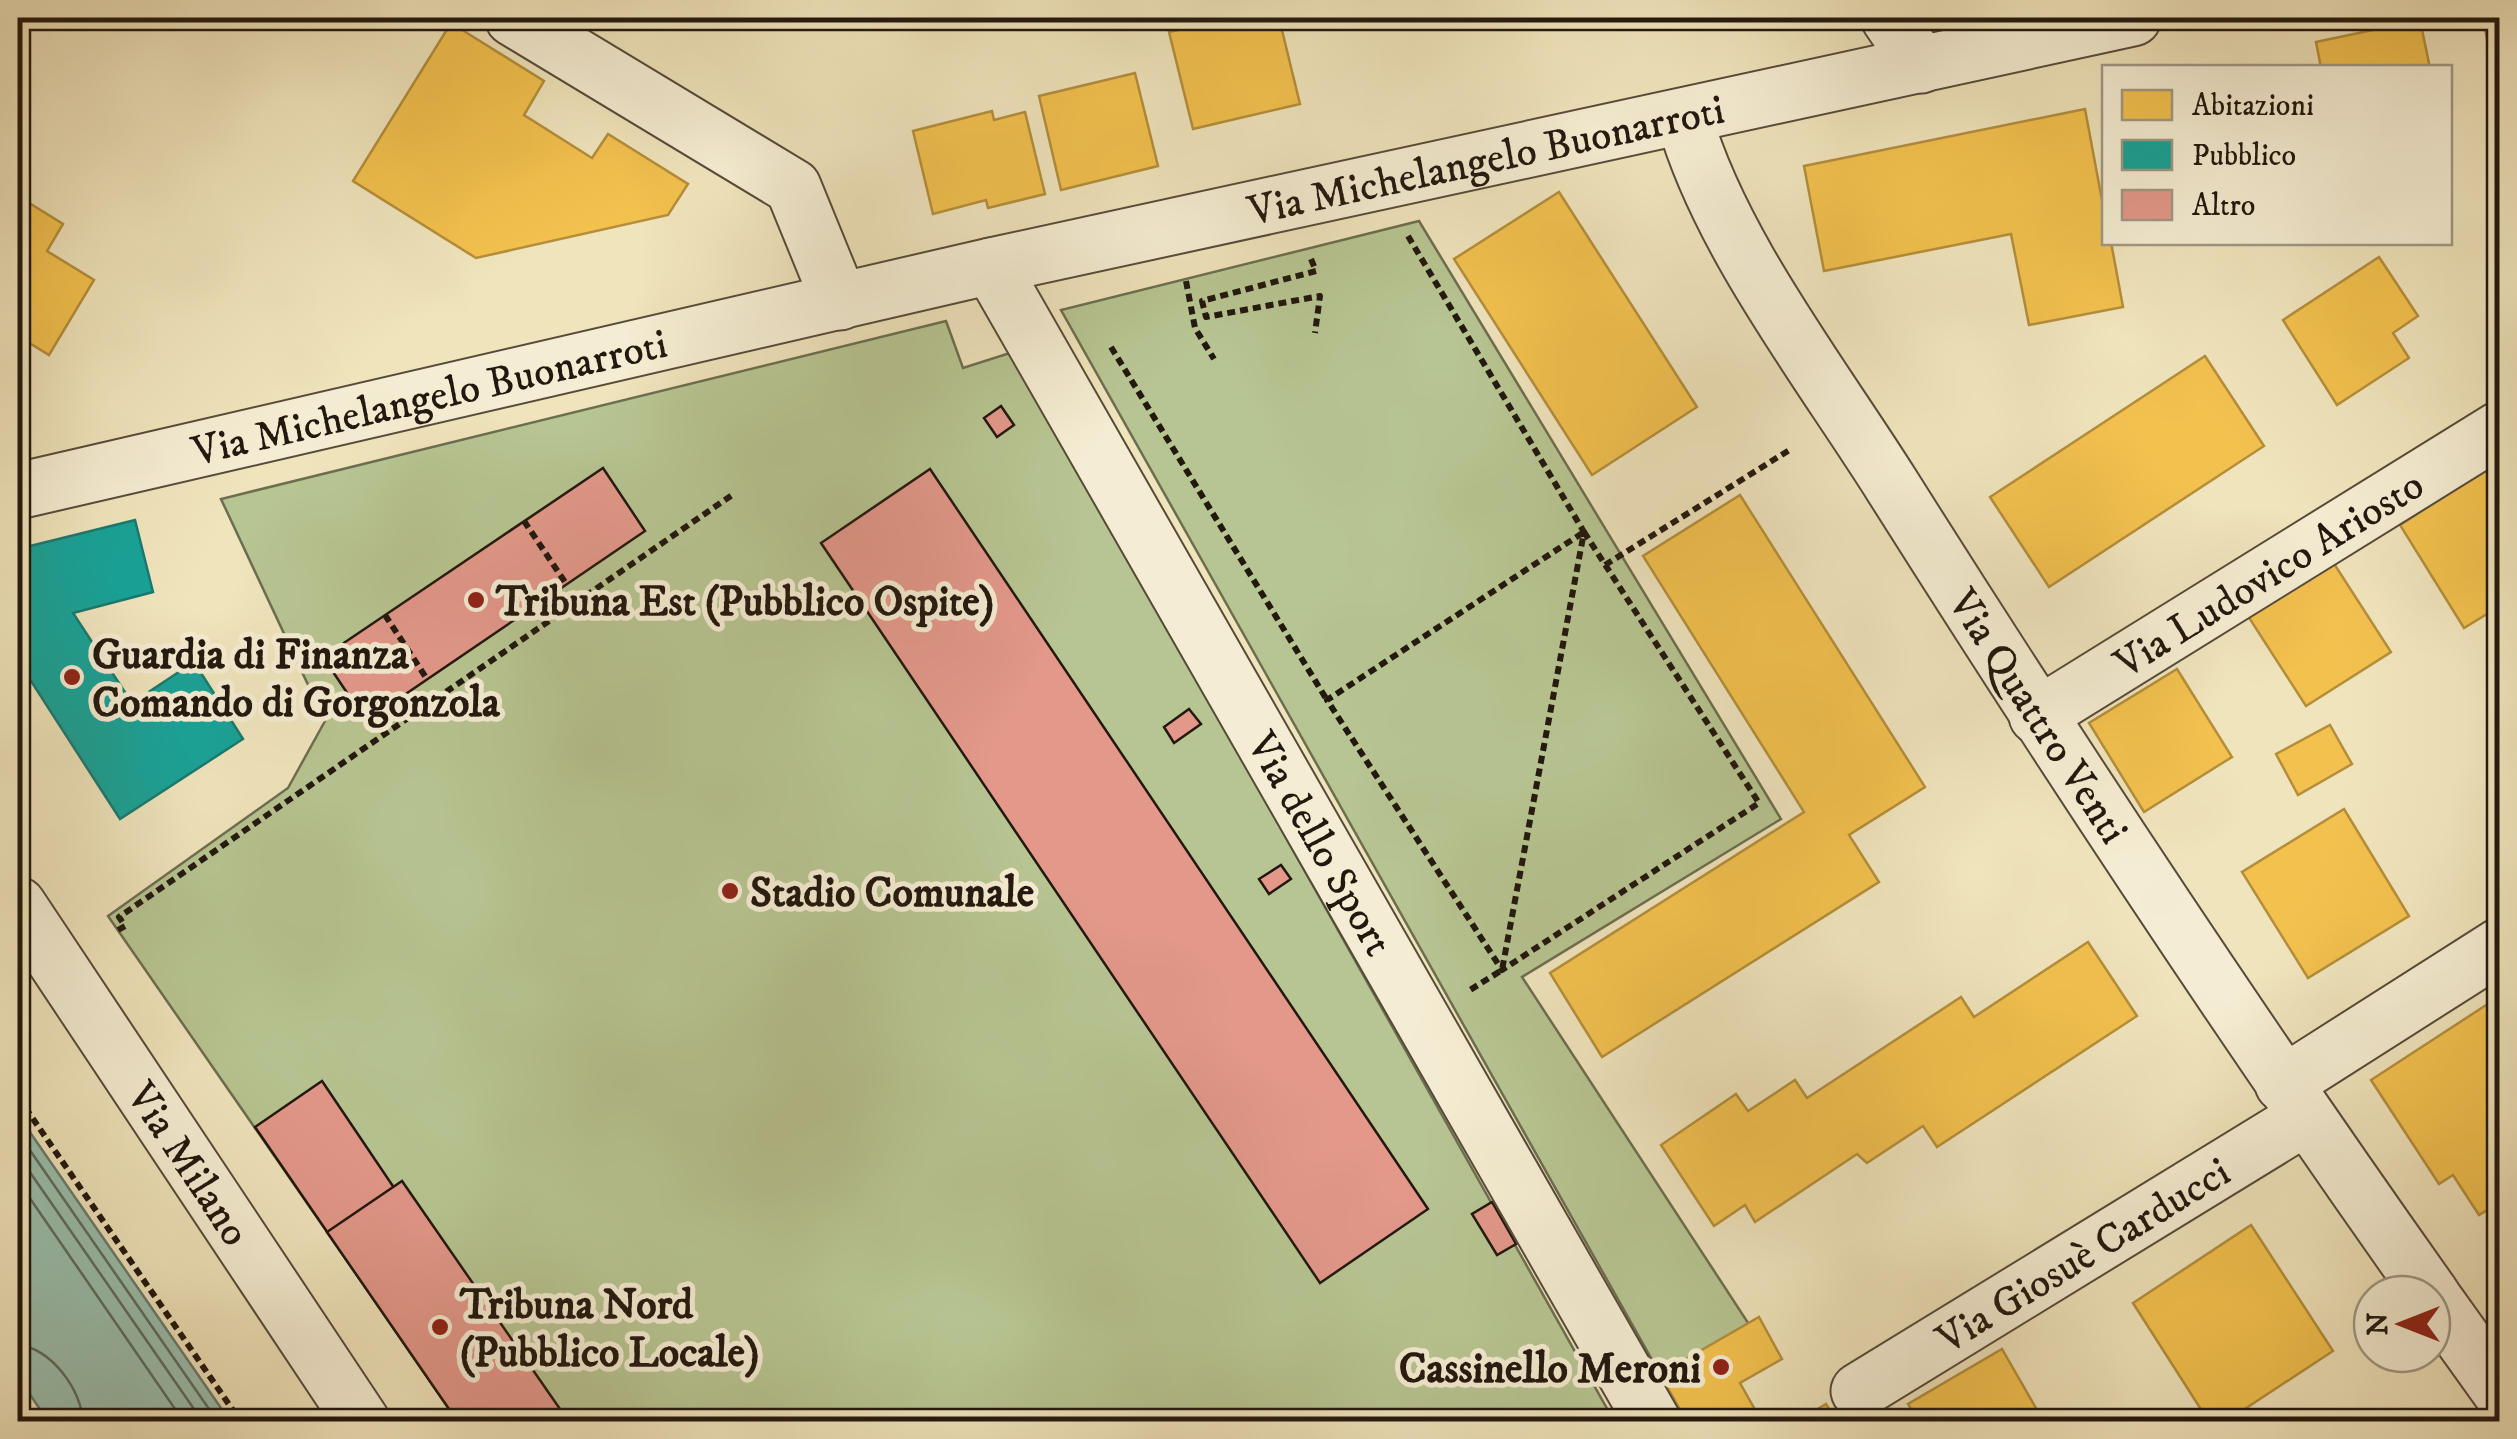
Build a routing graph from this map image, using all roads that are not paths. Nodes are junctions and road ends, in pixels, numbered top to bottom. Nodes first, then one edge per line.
1 (513, 18) edge
2 (1888, 18) edge
3 (2133, 18) edge
4 (1921, 65) junction
5 (1684, 117) junction
6 (991, 266) junction
7 (840, 302) junction
8 (2500, 430) edge
9 (18, 491) edge
10 (2038, 716) junction
11 (18, 905) edge
12 (2500, 946) edge
13 (2294, 1101) junction
14 (2416, 1274) edge
15 (2452, 1324) edge
16 (2500, 1391) edge
17 (1859, 1392) dead end
18 (362, 1422) edge
19 (1653, 1422) edge

1 - 7 street
2 - 4 street
3 - 4 street, Via Michelangelo Buonarroti
4 - 5 street, Via Michelangelo Buonarroti
5 - 6 street, Via Michelangelo Buonarroti
5 - 10 street, Via Quattro Venti
6 - 7 street, Via Michelangelo Buonarroti
6 - 19 street, Via dello Sport
7 - 9 street, Via Michelangelo Buonarroti
8 - 10 street, Via Ludovico Ariosto
10 - 13 street, Via Quattro Venti
11 - 18 street, Via Milano
12 - 13 street, Via Giosuè Carducci
13 - 14 street, Via Quattro Venti
13 - 17 street, Via Giosuè Carducci
15 - 16 street, Via Quattro Venti

